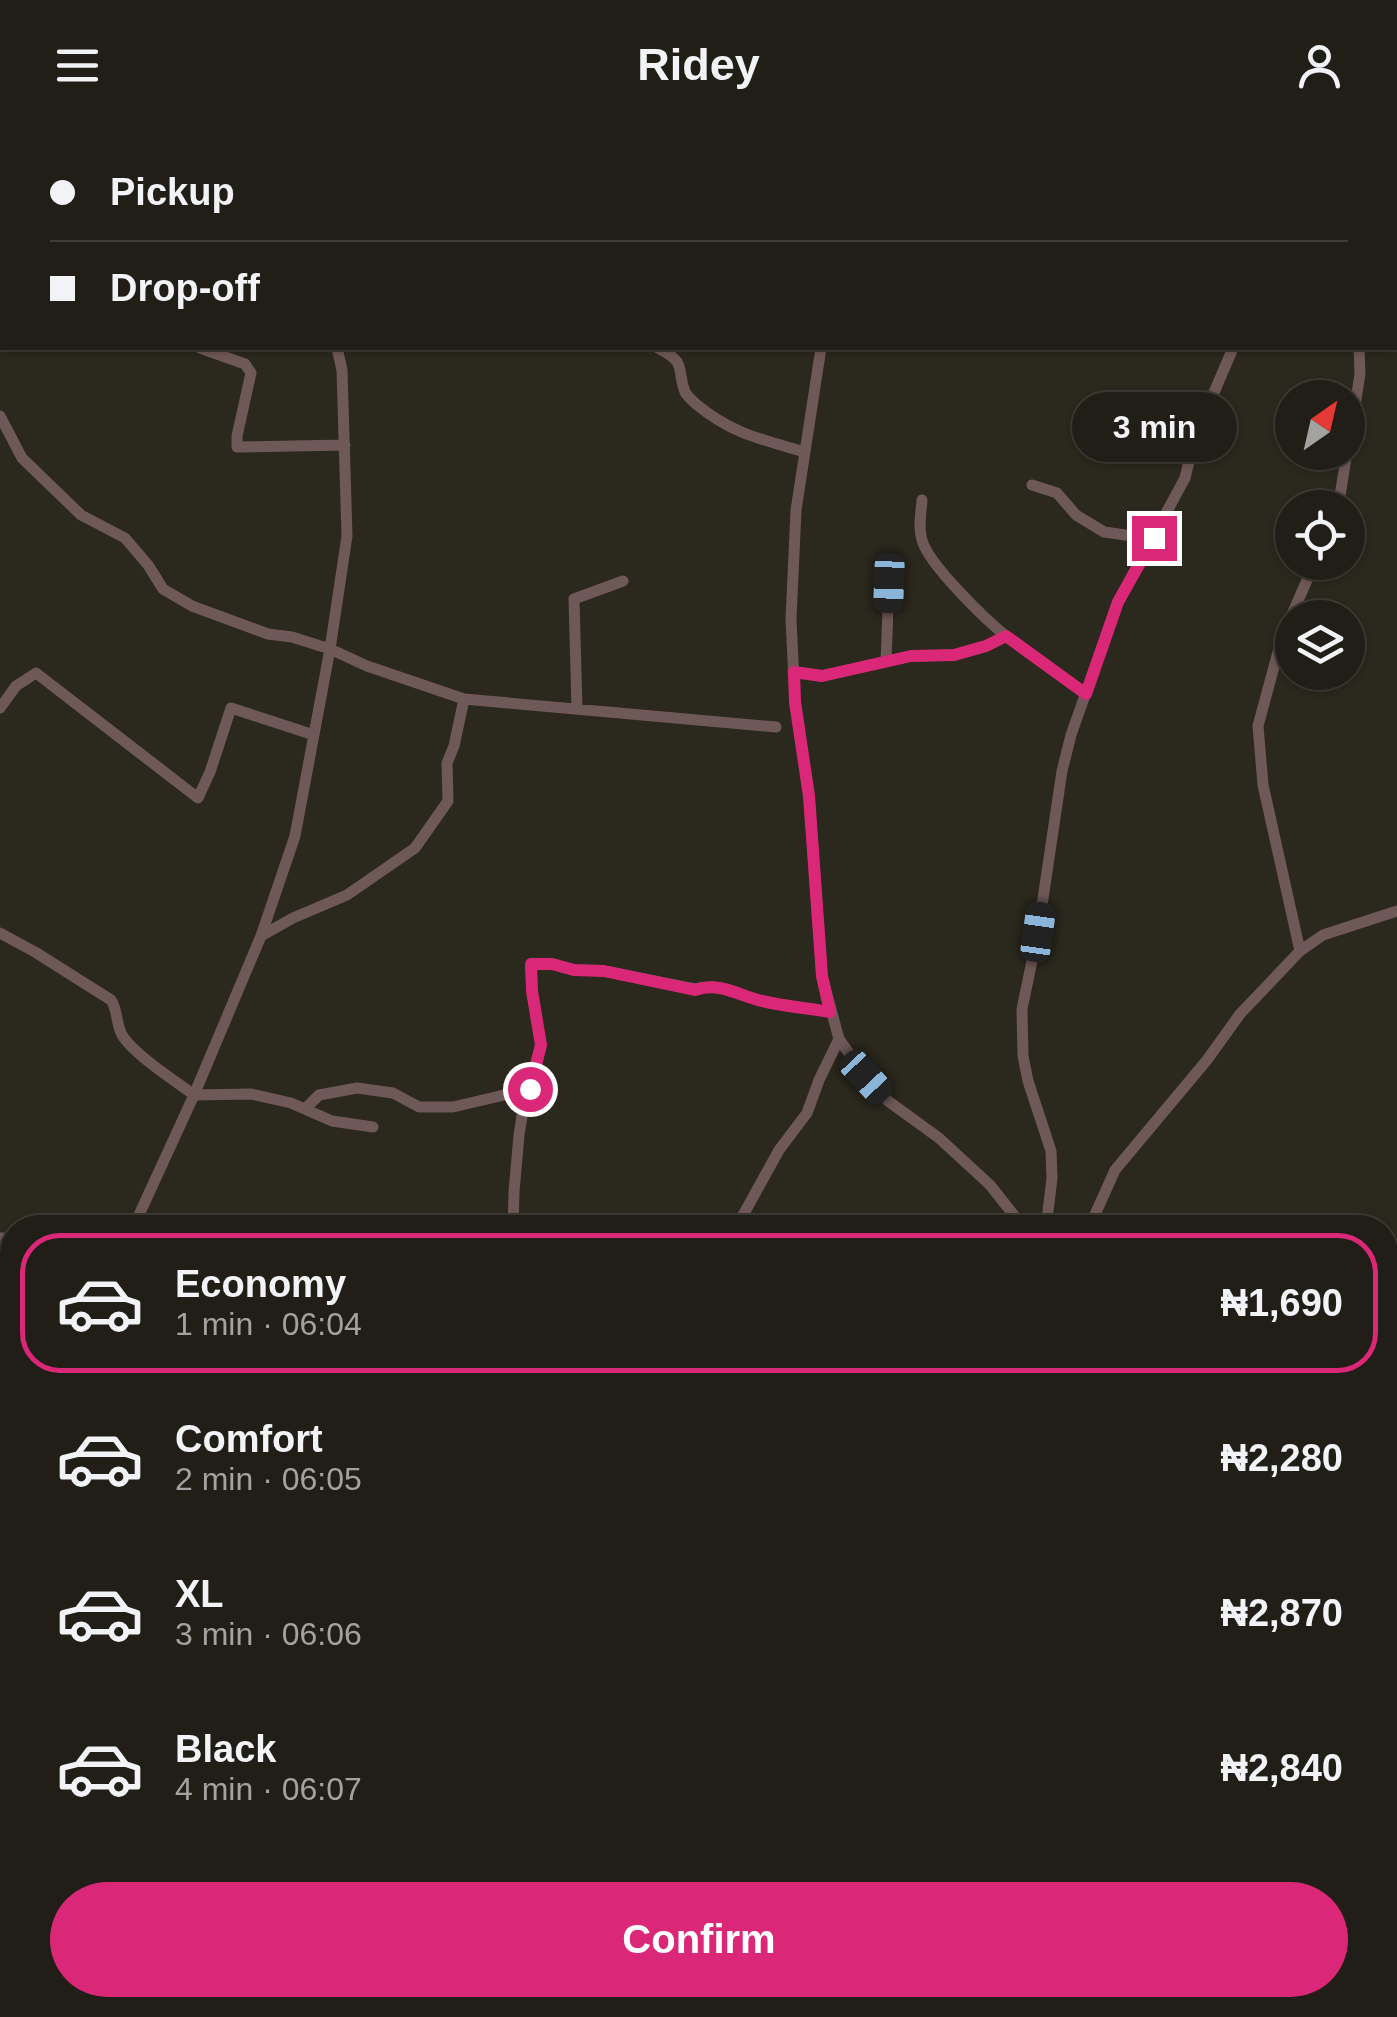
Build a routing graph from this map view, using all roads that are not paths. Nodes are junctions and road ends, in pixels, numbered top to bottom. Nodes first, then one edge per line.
1 (206, 350) edge
2 (337, 350) edge
3 (663, 350) edge
4 (820, 350) edge
5 (1232, 350) edge
6 (1358, 350) edge
7 (1359, 380) edge
8 (0, 416) edge
9 (345, 445) junction
10 (805, 452) junction
11 (1032, 485) dead end
12 (922, 500) dead end
13 (1154, 538) junction
14 (623, 580) dead end
15 (1308, 580) edge
16 (889, 583) dead end
17 (1006, 636) junction
18 (330, 650) junction
19 (886, 661) junction
20 (794, 672) junction
21 (1086, 694) junction
22 (464, 698) junction
23 (0, 708) edge
24 (577, 709) junction
25 (776, 727) dead end
26 (314, 735) junction
27 (1397, 911) edge
28 (0, 933) edge
29 (261, 936) junction
30 (1300, 951) junction
31 (830, 1012) junction
32 (839, 1039) junction
33 (530, 1089) junction
34 (194, 1095) junction
35 (305, 1109) junction
36 (373, 1128) dead end
37 (140, 1215) edge
38 (514, 1215) edge
39 (743, 1215) edge
40 (1014, 1215) edge
41 (1048, 1215) edge
42 (1095, 1215) edge

1 - 9 street
2 - 9 street
3 - 10 street
4 - 10 street
5 - 13 street
6 - 7 street
8 - 18 street
9 - 18 street
10 - 20 street
11 - 13 street
12 - 17 street
13 - 21 street
14 - 24 street
15 - 30 street
16 - 19 street
17 - 19 street
17 - 21 street
18 - 22 street
18 - 26 street
19 - 20 street
20 - 31 street
21 - 41 street
22 - 24 street
22 - 29 street
23 - 26 street
24 - 25 street
26 - 29 street
27 - 30 street
28 - 34 street
29 - 34 street
30 - 42 street
31 - 32 street
31 - 33 street
32 - 39 street
32 - 40 street
33 - 35 street
33 - 38 street
34 - 35 street
34 - 37 street
35 - 36 street

